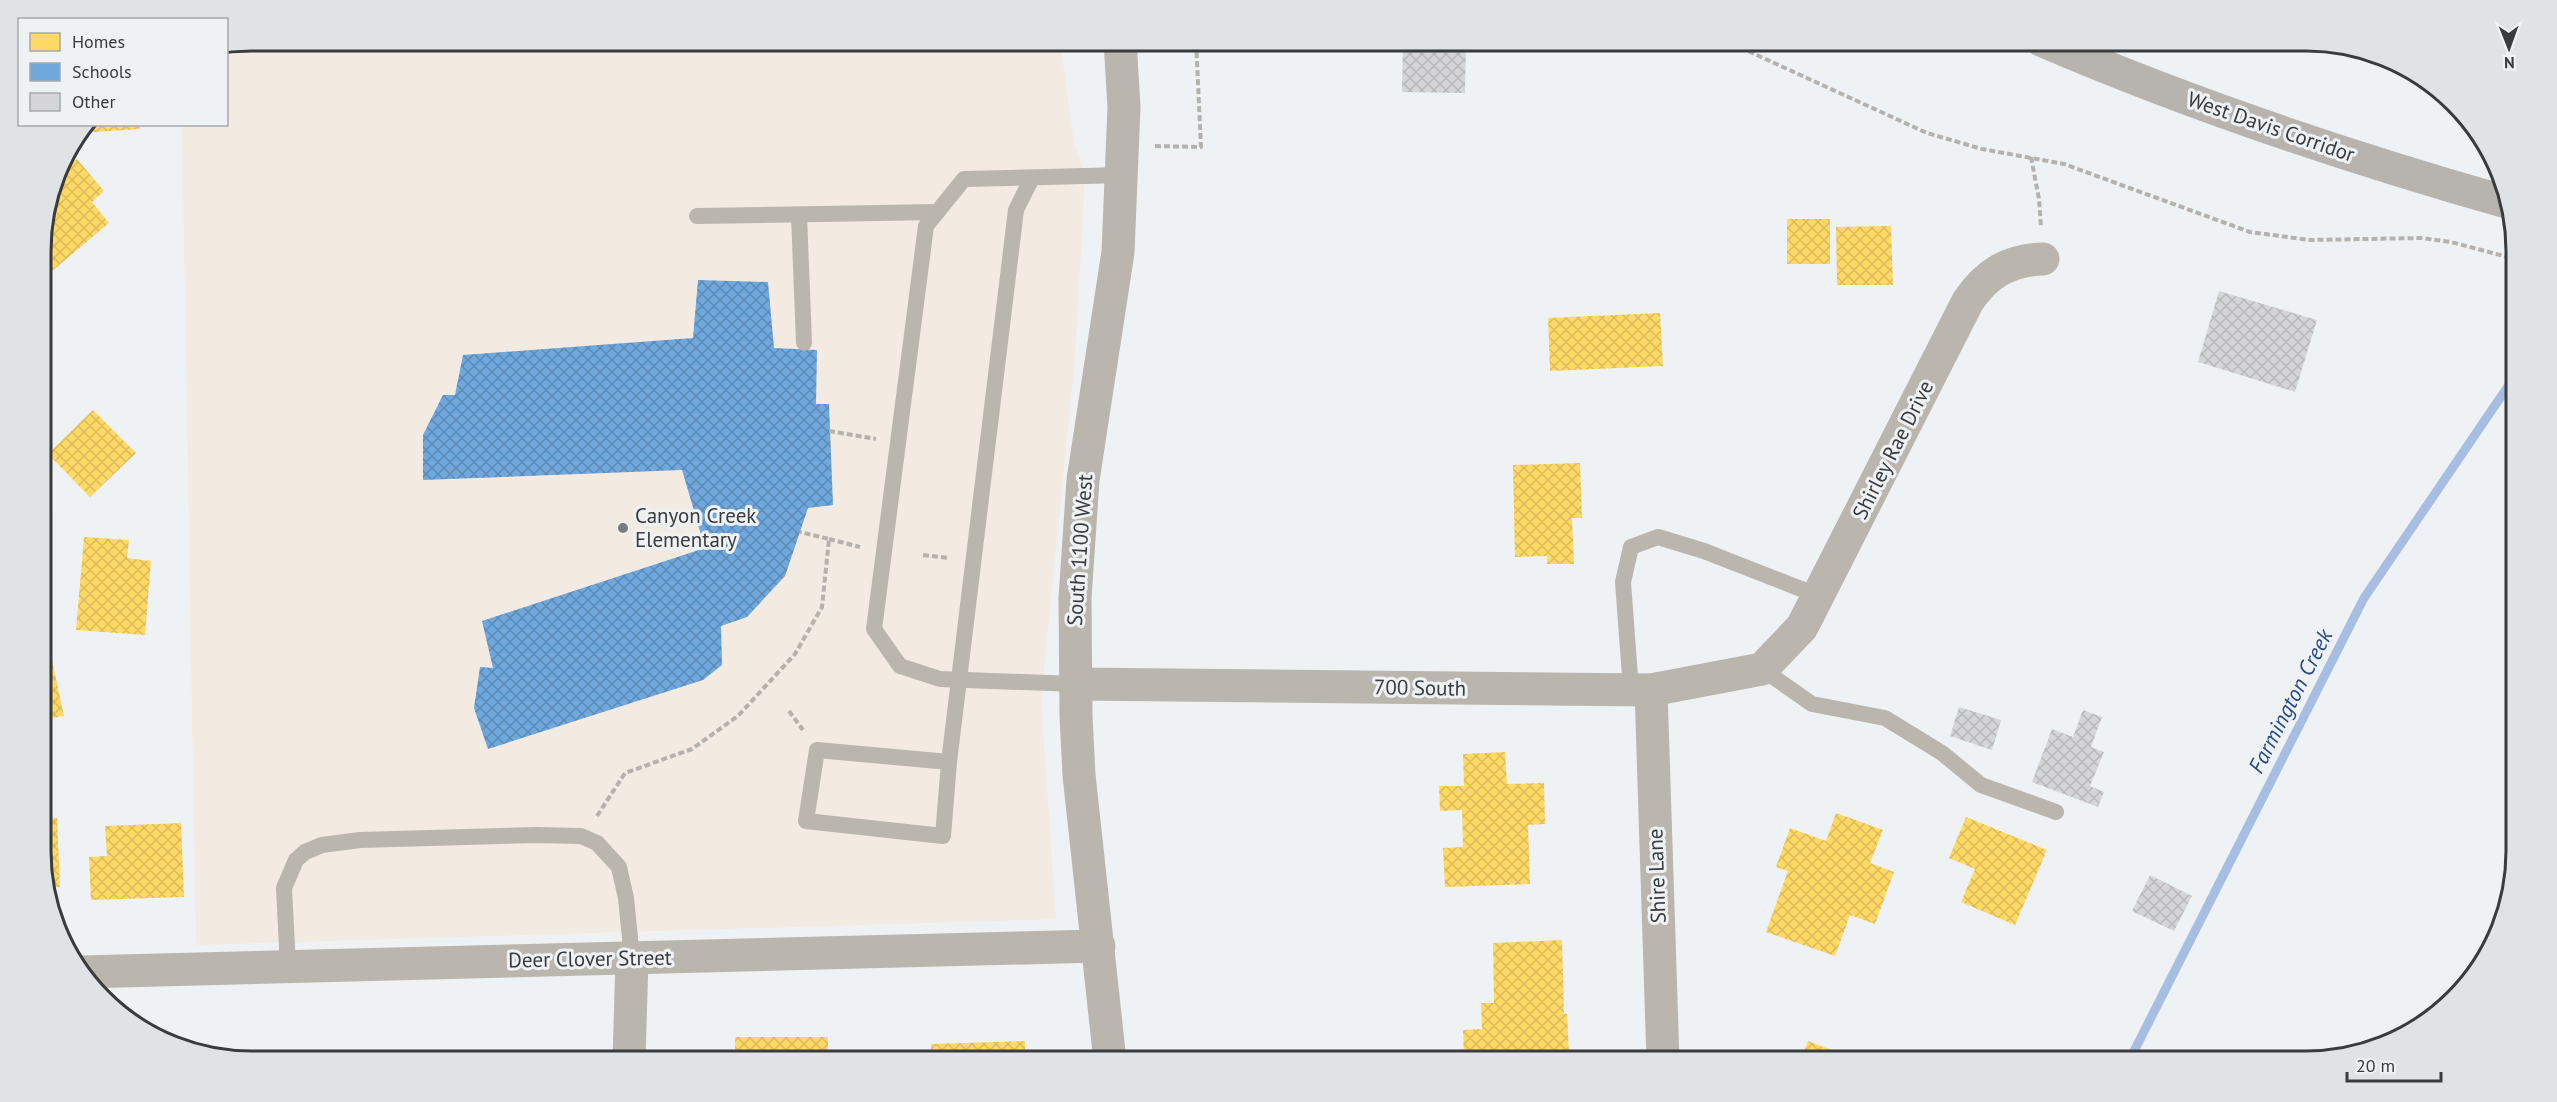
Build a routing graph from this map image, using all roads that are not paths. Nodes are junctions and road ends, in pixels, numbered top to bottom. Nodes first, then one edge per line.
1 (1121, 51) edge
2 (2069, 51) edge
3 (1124, 160) junction
4 (1032, 178) junction
5 (2499, 200) edge
6 (937, 212) junction
7 (799, 215) junction
8 (697, 216) dead end
9 (2043, 259) road end
10 (804, 343) dead end
11 (1819, 596) junction
12 (1762, 669) junction
13 (959, 680) junction
14 (1075, 684) junction
15 (1641, 690) junction
16 (949, 762) junction
17 (2056, 812) dead end
18 (1099, 946) junction
19 (632, 958) junction
20 (288, 967) junction
21 (91, 972) edge
22 (629, 1051) edge
23 (1109, 1051) edge
24 (1662, 1051) edge

1 - 3 street, South 1100 West
2 - 5 highway, West Davis Corridor
3 - 4 lane
3 - 14 street, South 1100 West
4 - 6 lane
4 - 13 lane
6 - 7 lane
6 - 13 lane
7 - 8 lane
7 - 10 lane
9 - 11 street, Shirley Rae Drive
11 - 12 street, Shirley Rae Drive
11 - 15 lane
12 - 15 street, 700 South
12 - 17 lane
13 - 14 lane
13 - 16 lane
14 - 15 street, 700 South
14 - 18 street, South 1100 West
15 - 24 street, Shire Lane
16 - 16 lane
18 - 19 street, Deer Clover Street
18 - 23 street, South 1100 West
19 - 20 street, Deer Clover Street
19 - 20 lane
19 - 22 street
20 - 21 street, Deer Clover Street

